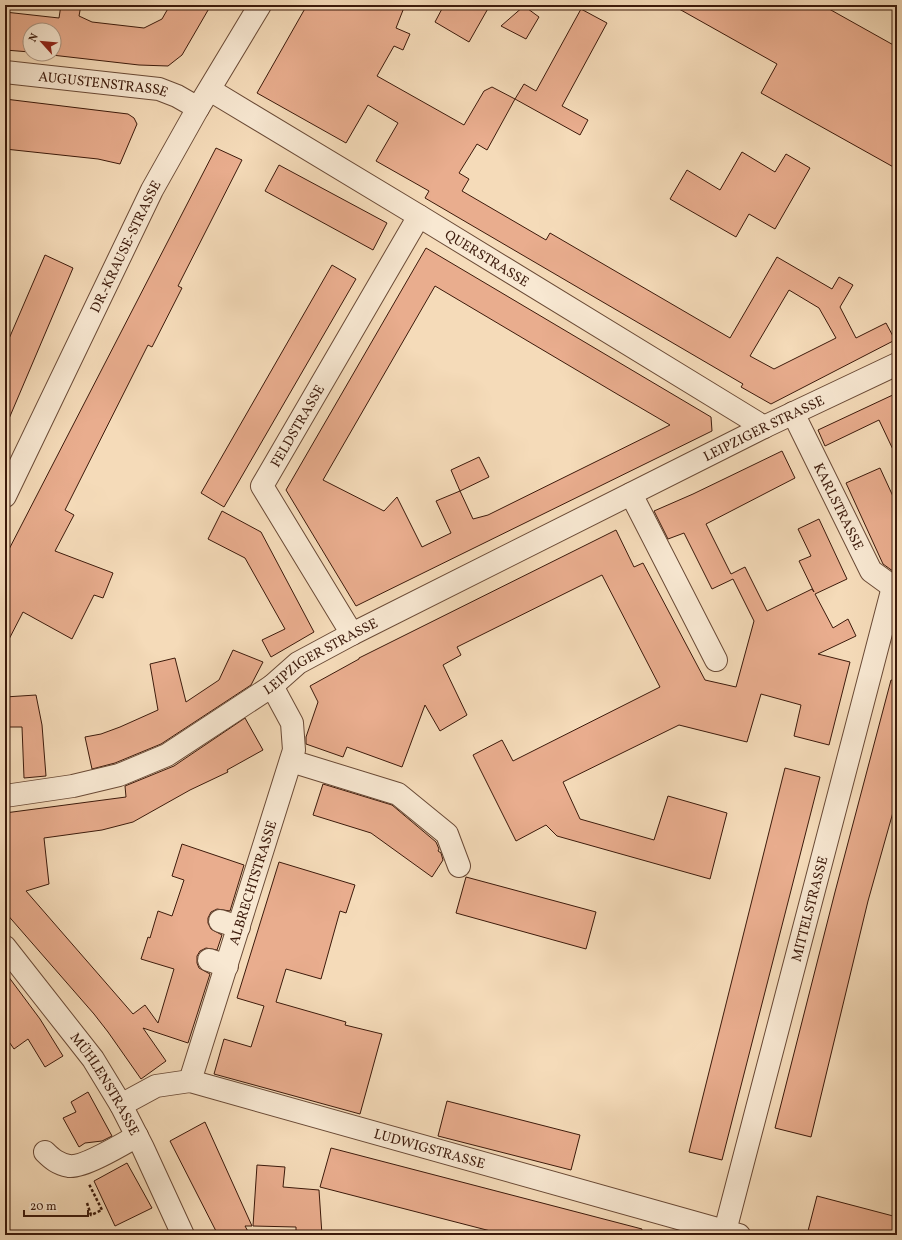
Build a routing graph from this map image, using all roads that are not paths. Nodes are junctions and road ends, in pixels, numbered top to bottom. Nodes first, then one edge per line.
1 (260, 5) edge
2 (5, 72) edge
3 (210, 90) junction
4 (198, 108) junction
5 (420, 216) junction
6 (897, 364) edge
7 (793, 413) junction
8 (764, 427) junction
9 (630, 494) junction
10 (5, 496) edge
11 (895, 587) edge
12 (352, 634) junction
13 (716, 660) dead end
14 (272, 686) junction
15 (291, 761) junction
16 (5, 796) edge
17 (459, 866) dead end
18 (5, 947) edge
19 (190, 1081) junction
20 (122, 1105) junction
21 (138, 1136) junction
22 (60, 1156) dead end
23 (733, 1233) edge
24 (182, 1235) edge

1 - 3 street, DR.-KRAUSE-STRASSE
2 - 4 street, AUGUSTENSTRASSE
3 - 4 street, DR.-KRAUSE-STRASSE
3 - 5 street, QUERSTRASSE
4 - 10 street, DR.-KRAUSE-STRASSE
5 - 8 street, QUERSTRASSE
5 - 12 street, FELDSTRASSE
6 - 7 street, LEIPZIGER STRASSE
7 - 8 street, LEIPZIGER STRASSE
7 - 11 street, KARLSTRASSE
8 - 9 street, LEIPZIGER STRASSE
9 - 12 street, LEIPZIGER STRASSE
9 - 13 street
11 - 23 street, MITTELSTRASSE
12 - 14 street, LEIPZIGER STRASSE
14 - 15 street, ALBRECHTSTRASSE
14 - 16 street, LEIPZIGER STRASSE
15 - 17 street
15 - 19 street, ALBRECHTSTRASSE
18 - 20 street, MÜHLENSTRASSE
19 - 20 street, LUDWIGSTRASSE
19 - 23 street, LUDWIGSTRASSE
20 - 21 street, MÜHLENSTRASSE
21 - 22 street
21 - 24 street, MÜHLENSTRASSE

